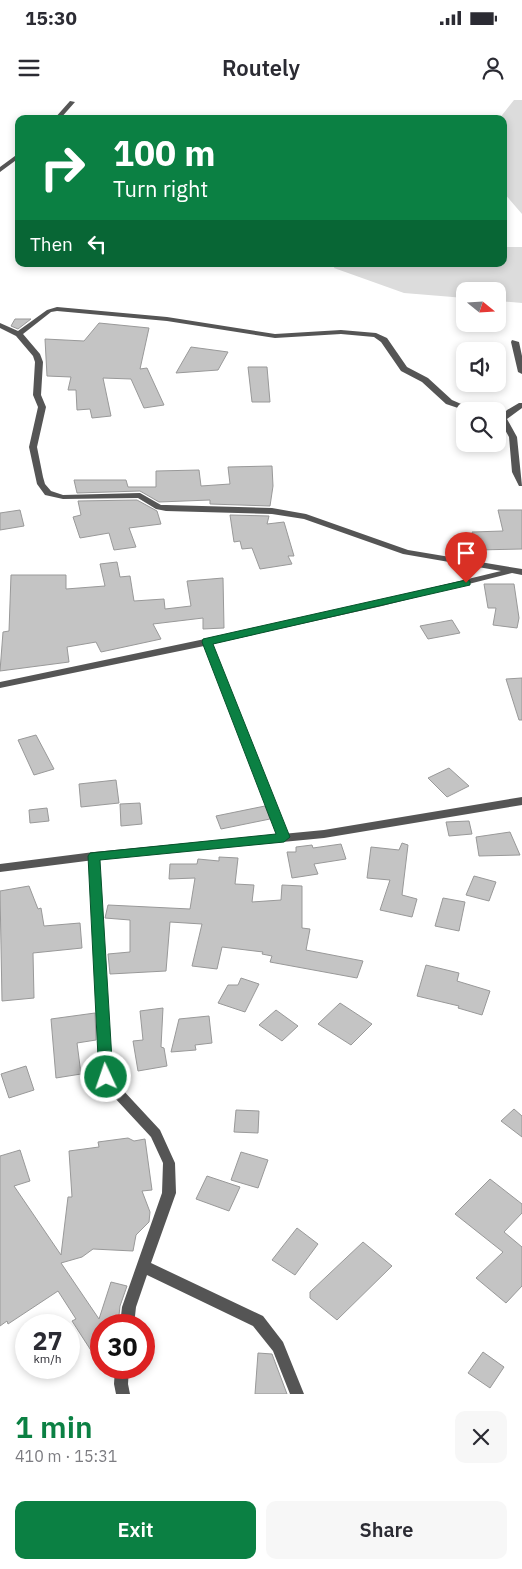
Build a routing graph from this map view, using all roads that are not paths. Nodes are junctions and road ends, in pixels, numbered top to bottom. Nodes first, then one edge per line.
1 (72, 102) dead end
2 (61, 115) edge
3 (15, 158) edge
4 (0, 170) edge
5 (0, 325) edge
6 (19, 334) junction
7 (515, 342) dead end
8 (522, 372) edge
9 (522, 405) edge
10 (456, 406) edge
11 (506, 412) edge
12 (510, 412) junction
13 (519, 471) edge
14 (522, 484) edge
15 (512, 571) junction
16 (522, 572) edge
17 (207, 642) junction
18 (0, 685) edge
19 (522, 801) edge
20 (284, 837) junction
21 (94, 856) junction
22 (0, 868) edge
23 (143, 1266) junction
24 (128, 1314) edge
25 (121, 1379) edge
26 (123, 1394) edge
27 (297, 1394) edge

1 - 2 street
3 - 4 street
5 - 6 street
6 - 10 street
6 - 15 street
7 - 8 street
9 - 12 street
11 - 12 street
12 - 13 street
13 - 14 street
15 - 16 street
15 - 17 street
17 - 18 street
17 - 20 street
19 - 20 street
20 - 21 street
21 - 22 street
21 - 23 street
23 - 24 street
23 - 27 street
25 - 26 street

